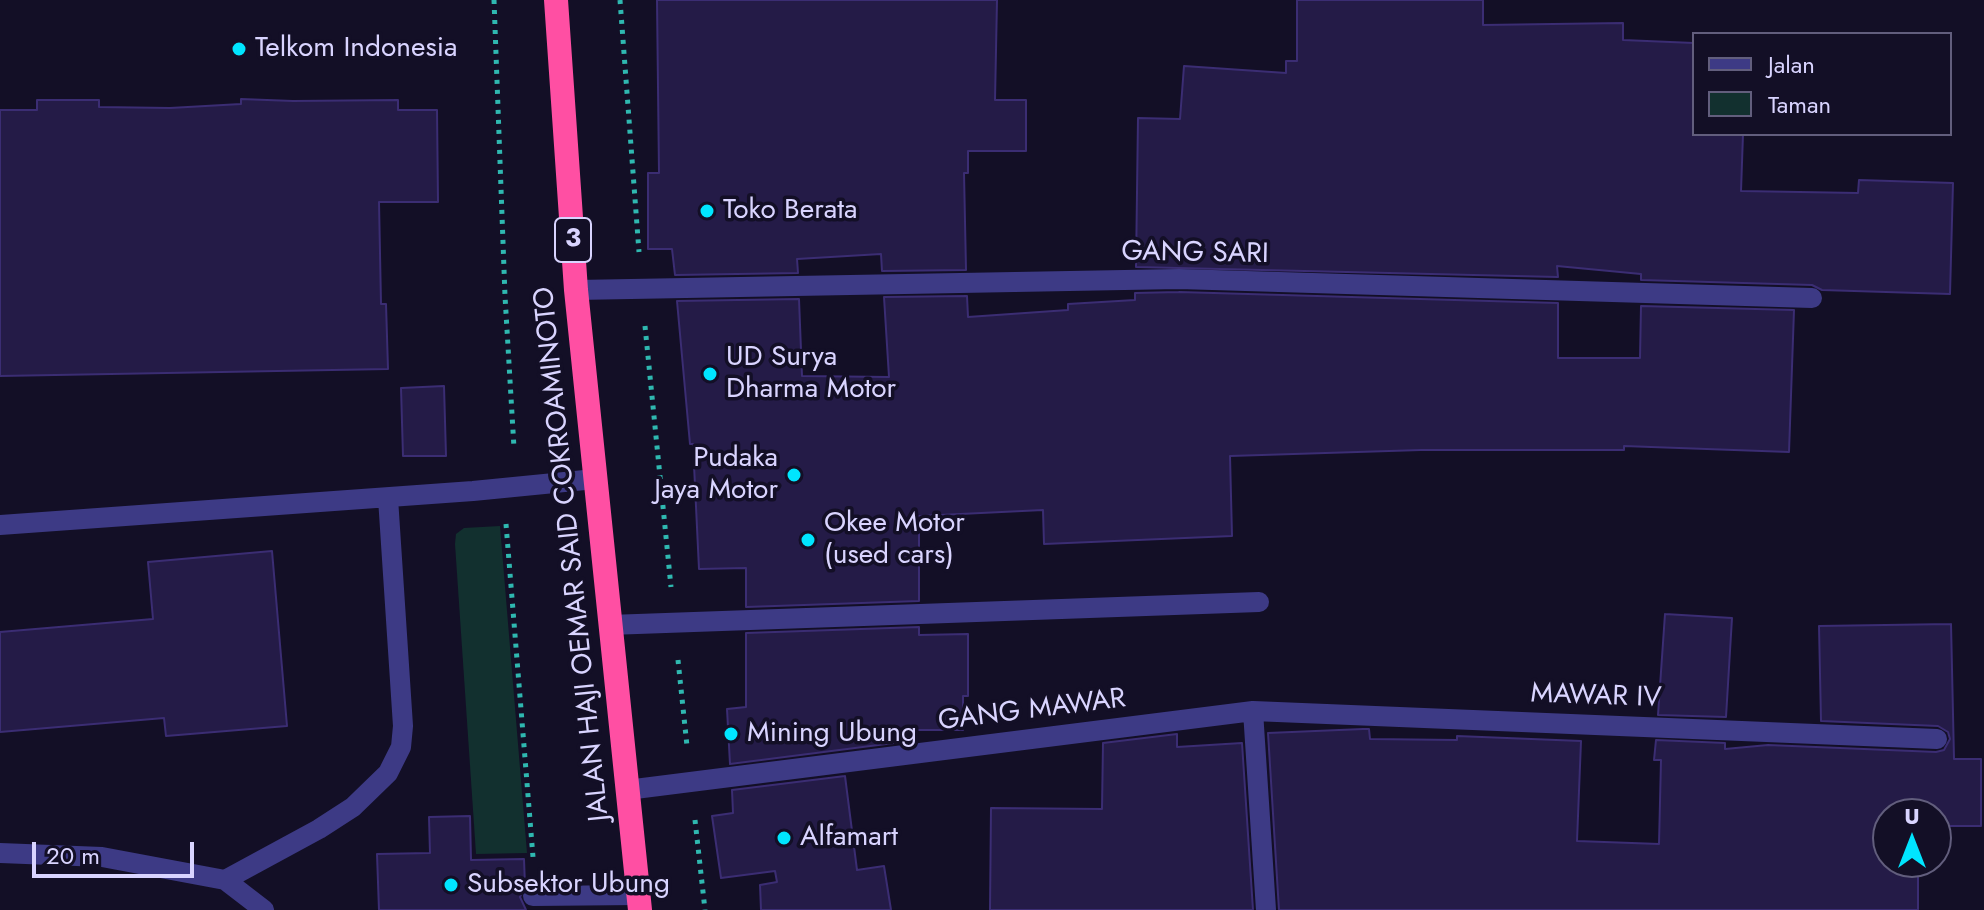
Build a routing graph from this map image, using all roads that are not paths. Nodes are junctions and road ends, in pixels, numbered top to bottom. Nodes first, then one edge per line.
1 (556, 0) edge
2 (576, 290) junction
3 (1812, 298) dead end
4 (595, 479) junction
5 (388, 498) junction
6 (0, 525) edge
7 (1259, 602) dead end
8 (609, 625) junction
9 (1253, 711) junction
10 (1937, 739) dead end
11 (627, 790) junction
12 (0, 853) edge
13 (225, 880) junction
14 (535, 896) road end
15 (639, 902) edge
16 (264, 910) edge
17 (1266, 910) edge

1 - 2 highway, JALAN HAJI OEMAR SAID COKROAMINOTO / 3
2 - 3 street, GANG SARI
2 - 4 highway, JALAN HAJI OEMAR SAID COKROAMINOTO / 3
4 - 5 street
4 - 8 highway, JALAN HAJI OEMAR SAID COKROAMINOTO / 3
5 - 6 street
5 - 13 street
7 - 8 street
8 - 11 highway, JALAN HAJI OEMAR SAID COKROAMINOTO / 3
9 - 10 street, MAWAR IV
9 - 11 street, GANG MAWAR
9 - 17 street
11 - 15 highway, JALAN HAJI OEMAR SAID COKROAMINOTO / 3
12 - 13 street
13 - 16 street
14 - 15 street

